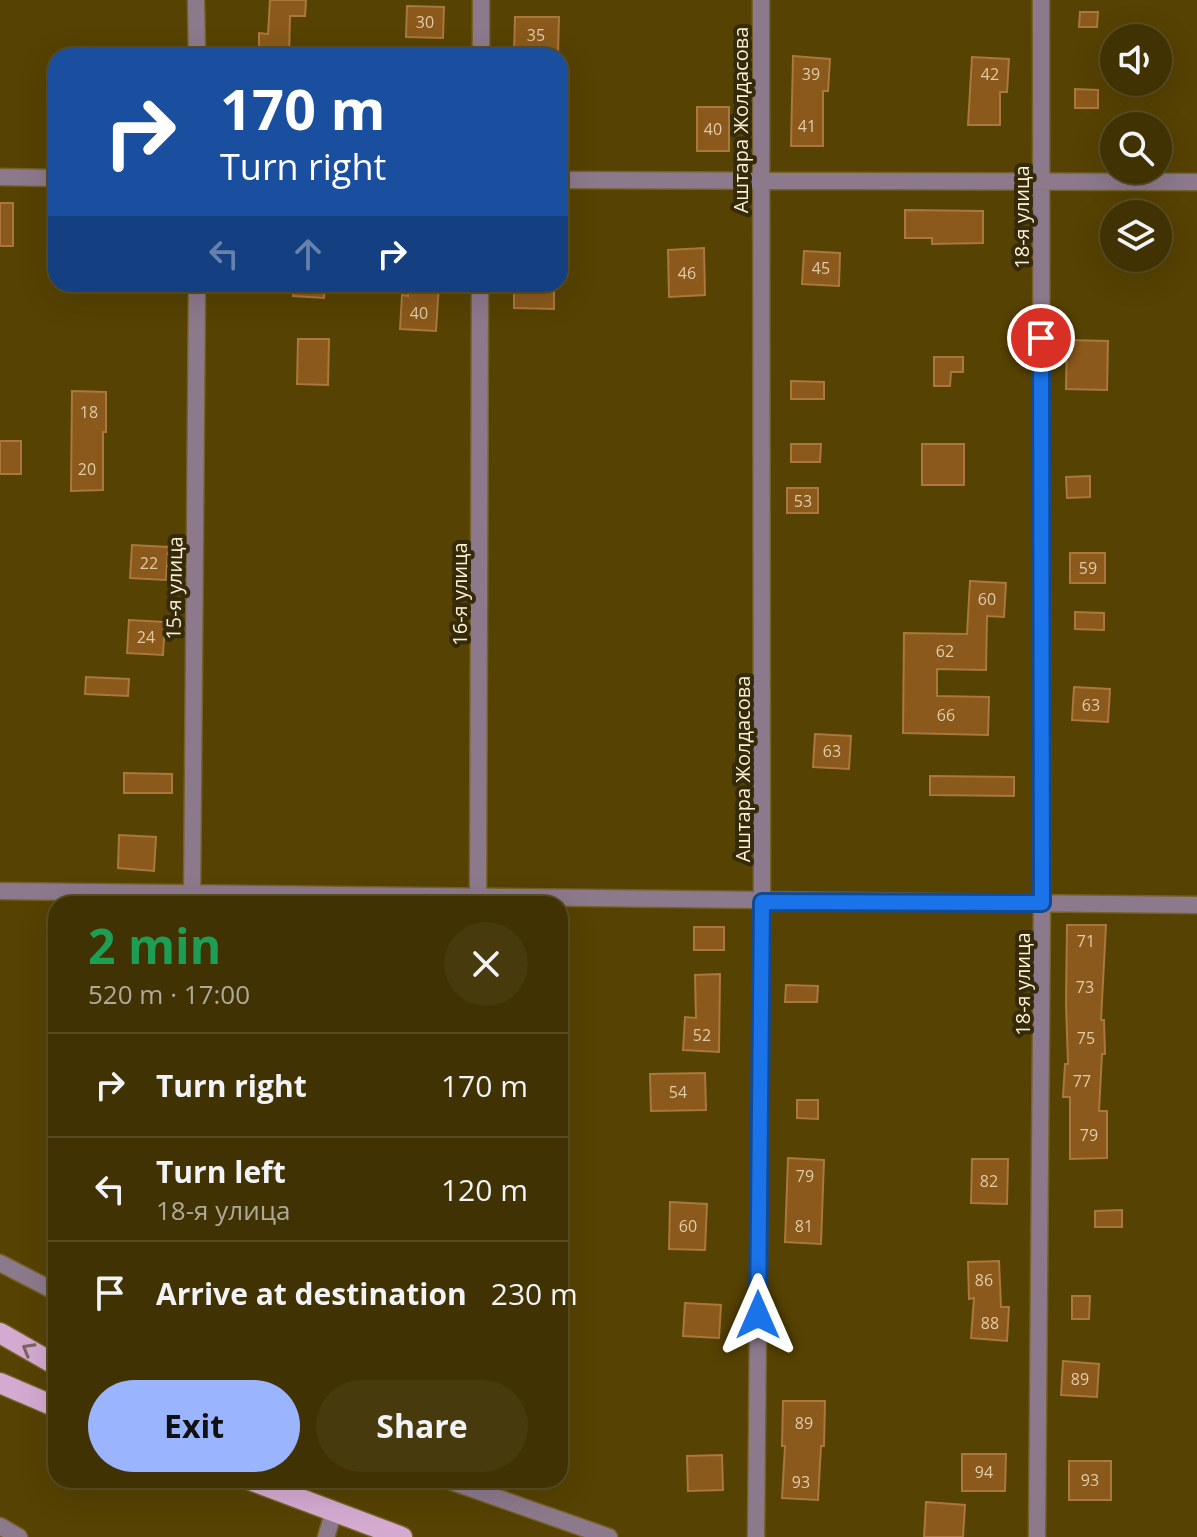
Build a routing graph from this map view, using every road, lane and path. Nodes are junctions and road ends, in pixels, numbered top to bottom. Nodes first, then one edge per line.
1 (196, 0) edge
2 (481, 0) edge
3 (761, 0) edge
4 (1041, 0) edge
5 (197, 48) edge
6 (481, 48) edge
7 (0, 177) edge
8 (48, 178) edge
9 (760, 179) junction
10 (568, 180) edge
11 (1041, 182) junction
12 (1197, 182) edge
13 (197, 292) edge
14 (480, 292) edge
15 (0, 891) edge
16 (137, 896) edge
17 (192, 896) edge
18 (478, 896) edge
19 (568, 901) edge
20 (762, 902) junction
21 (1042, 903) junction
22 (1197, 905) edge
23 (0, 1263) edge
24 (48, 1288) edge
25 (0, 1333) edge
26 (48, 1360) edge
27 (0, 1383) edge
28 (48, 1404) edge
29 (272, 1488) edge
30 (287, 1488) edge
31 (480, 1488) edge
32 (334, 1511) junction
33 (0, 1526) edge
34 (19, 1537) edge
35 (326, 1537) edge
36 (402, 1537) edge
37 (609, 1537) edge
38 (756, 1537) edge
39 (1037, 1537) edge

1 - 5 street
2 - 6 street
3 - 9 street, Аштара Жолдасова
4 - 11 street, 18-я улица
7 - 8 street
9 - 10 street
9 - 11 street
9 - 20 street, Аштара Жолдасова
11 - 12 street
11 - 21 street, 18-я улица
13 - 17 street, 15-я улица
14 - 18 street, 16-я улица
15 - 16 street
19 - 20 street
20 - 21 street
20 - 38 street, Аштара Жолдасова
21 - 22 street
21 - 39 street, 18-я улица
23 - 24 street
26 -> 25 main road
27 - 28 main road
29 - 32 main road
30 - 32 main road
31 - 37 street
32 - 35 street
32 - 36 main road
33 - 34 street

